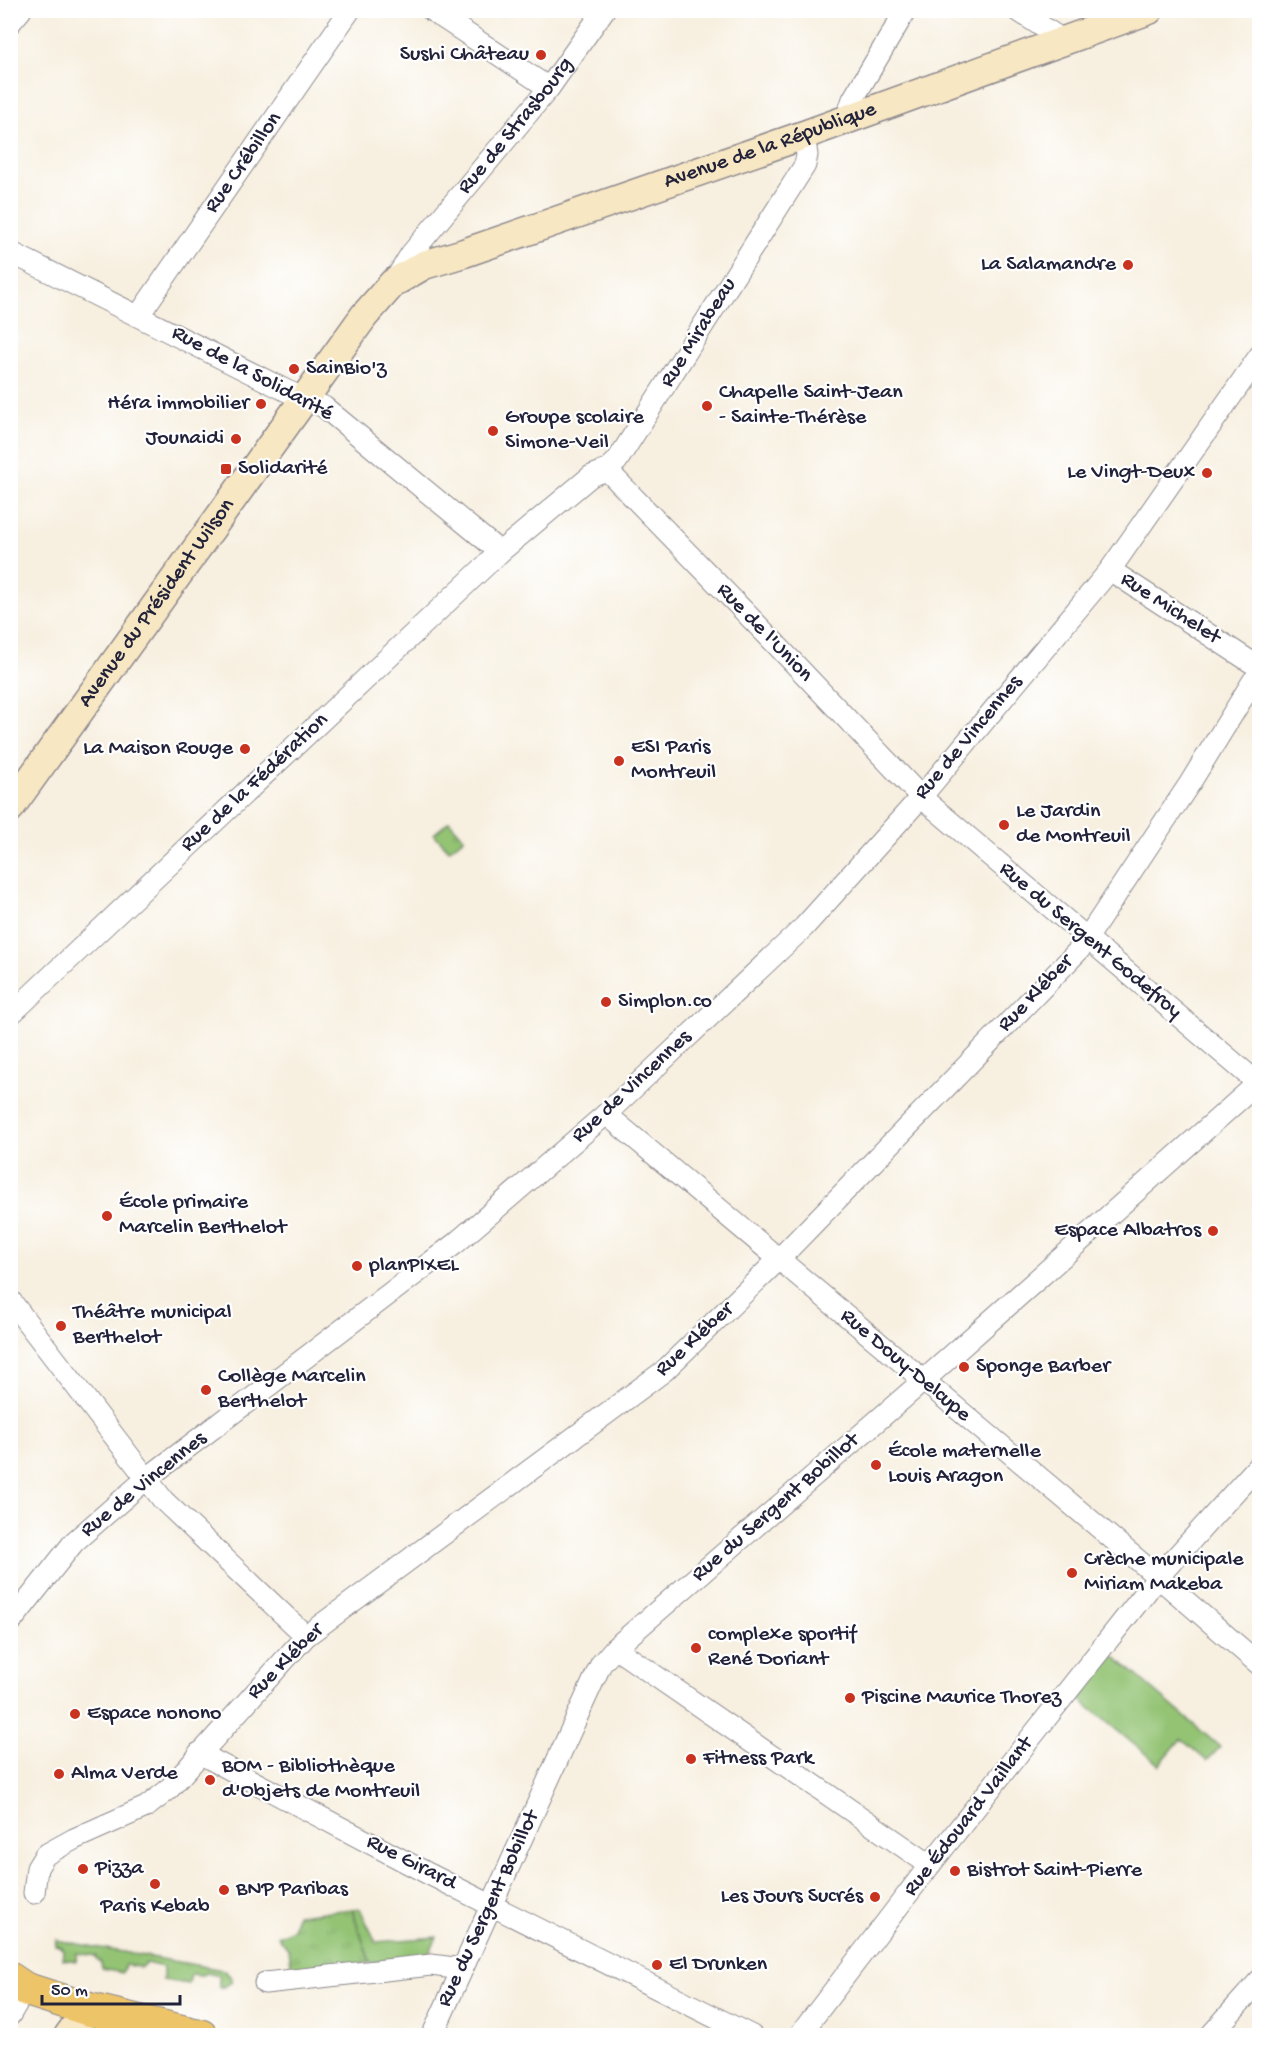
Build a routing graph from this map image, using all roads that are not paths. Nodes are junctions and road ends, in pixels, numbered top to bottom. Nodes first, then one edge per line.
1 (21, 10) edge
2 (350, 10) edge
3 (431, 10) edge
4 (604, 10) edge
5 (906, 10) edge
6 (1017, 10) edge
7 (1149, 10) edge
8 (10, 23) edge
9 (1064, 41) junction
10 (549, 88) junction
11 (846, 119) junction
12 (804, 135) junction
13 (431, 249) junction
14 (10, 252) edge
15 (139, 315) junction
16 (1260, 355) edge
17 (306, 398) junction
18 (607, 470) junction
19 (500, 552) junction
20 (1110, 570) junction
21 (1260, 668) edge
22 (1260, 676) edge
23 (921, 797) junction
24 (10, 808) edge
25 (1087, 938) junction
26 (10, 1015) edge
27 (1260, 1085) edge
28 (606, 1114) junction
29 (779, 1259) junction
30 (10, 1300) edge
31 (923, 1381) junction
32 (1260, 1464) edge
33 (146, 1479) junction
34 (1158, 1577) junction
35 (10, 1623) edge
36 (306, 1636) junction
37 (615, 1648) junction
38 (1260, 1665) edge
39 (199, 1753) junction
40 (930, 1865) junction
41 (34, 1893) dead end
42 (492, 1904) junction
43 (462, 1969) junction
44 (1260, 1980) edge
45 (265, 1983) dead end
46 (15, 1994) edge
47 (88, 2009) junction
48 (68, 2036) edge
49 (201, 2036) edge
50 (432, 2036) edge
51 (752, 2036) edge
52 (799, 2036) edge
53 (1210, 2036) edge

1 - 8 street
2 - 15 street, Rue Crébillon
3 - 10 street
4 - 10 street, Rue de Strasbourg
5 - 11 street
6 - 9 street
7 - 9 street, Avenue de la République
9 - 11 street, Avenue de la République
10 - 13 street, Rue de Strasbourg
11 - 12 street, Avenue de la République
12 - 13 street, Avenue de la République
12 - 18 street, Rue Mirabeau
13 - 17 street, Avenue de la République
14 - 15 street, Rue de la Solidarité
15 - 17 street, Rue de la Solidarité
16 - 20 street, Rue de Vincennes
17 - 19 street, Rue de la Solidarité
17 - 24 street, Avenue du Président Wilson
18 - 19 street, Rue Mirabeau
18 - 23 street, Rue de l'Union
19 - 26 street, Rue de la Fédération
20 - 21 street, Rue Michelet
20 - 23 street, Rue de Vincennes
22 - 25 street, Rue Kléber
23 - 25 street, Rue du Sergent Godefroy
23 - 28 street, Rue de Vincennes
25 - 27 street, Rue du Sergent Godefroy
25 - 29 street, Rue Kléber
27 - 31 street, Rue du Sergent Bobillot
28 - 29 street, Rue Douy-Delcupe
28 - 33 street, Rue de Vincennes
29 - 31 street, Rue Douy-Delcupe
29 - 36 street, Rue Kléber
30 - 33 street
31 - 34 street, Rue Douy-Delcupe
31 - 37 street, Rue du Sergent Bobillot
32 - 34 street, Rue Édouard Vaillant
33 - 35 street, Rue de Vincennes
33 - 36 street
34 - 38 street, Rue Douy-Delcupe
34 - 40 street, Rue Édouard Vaillant
36 - 39 street, Rue Kléber
37 - 40 street
37 - 42 street, Rue du Sergent Bobillot
39 - 41 street, Rue Kléber
39 - 42 street, Rue Girard
40 - 52 street, Rue Édouard Vaillant
42 - 43 street, Rue du Sergent Bobillot
42 - 51 street, Rue Girard
43 - 45 street
43 - 50 street, Rue du Sergent Bobillot
44 - 53 street
46 - 47 main road
47 - 48 street
47 - 49 main road

